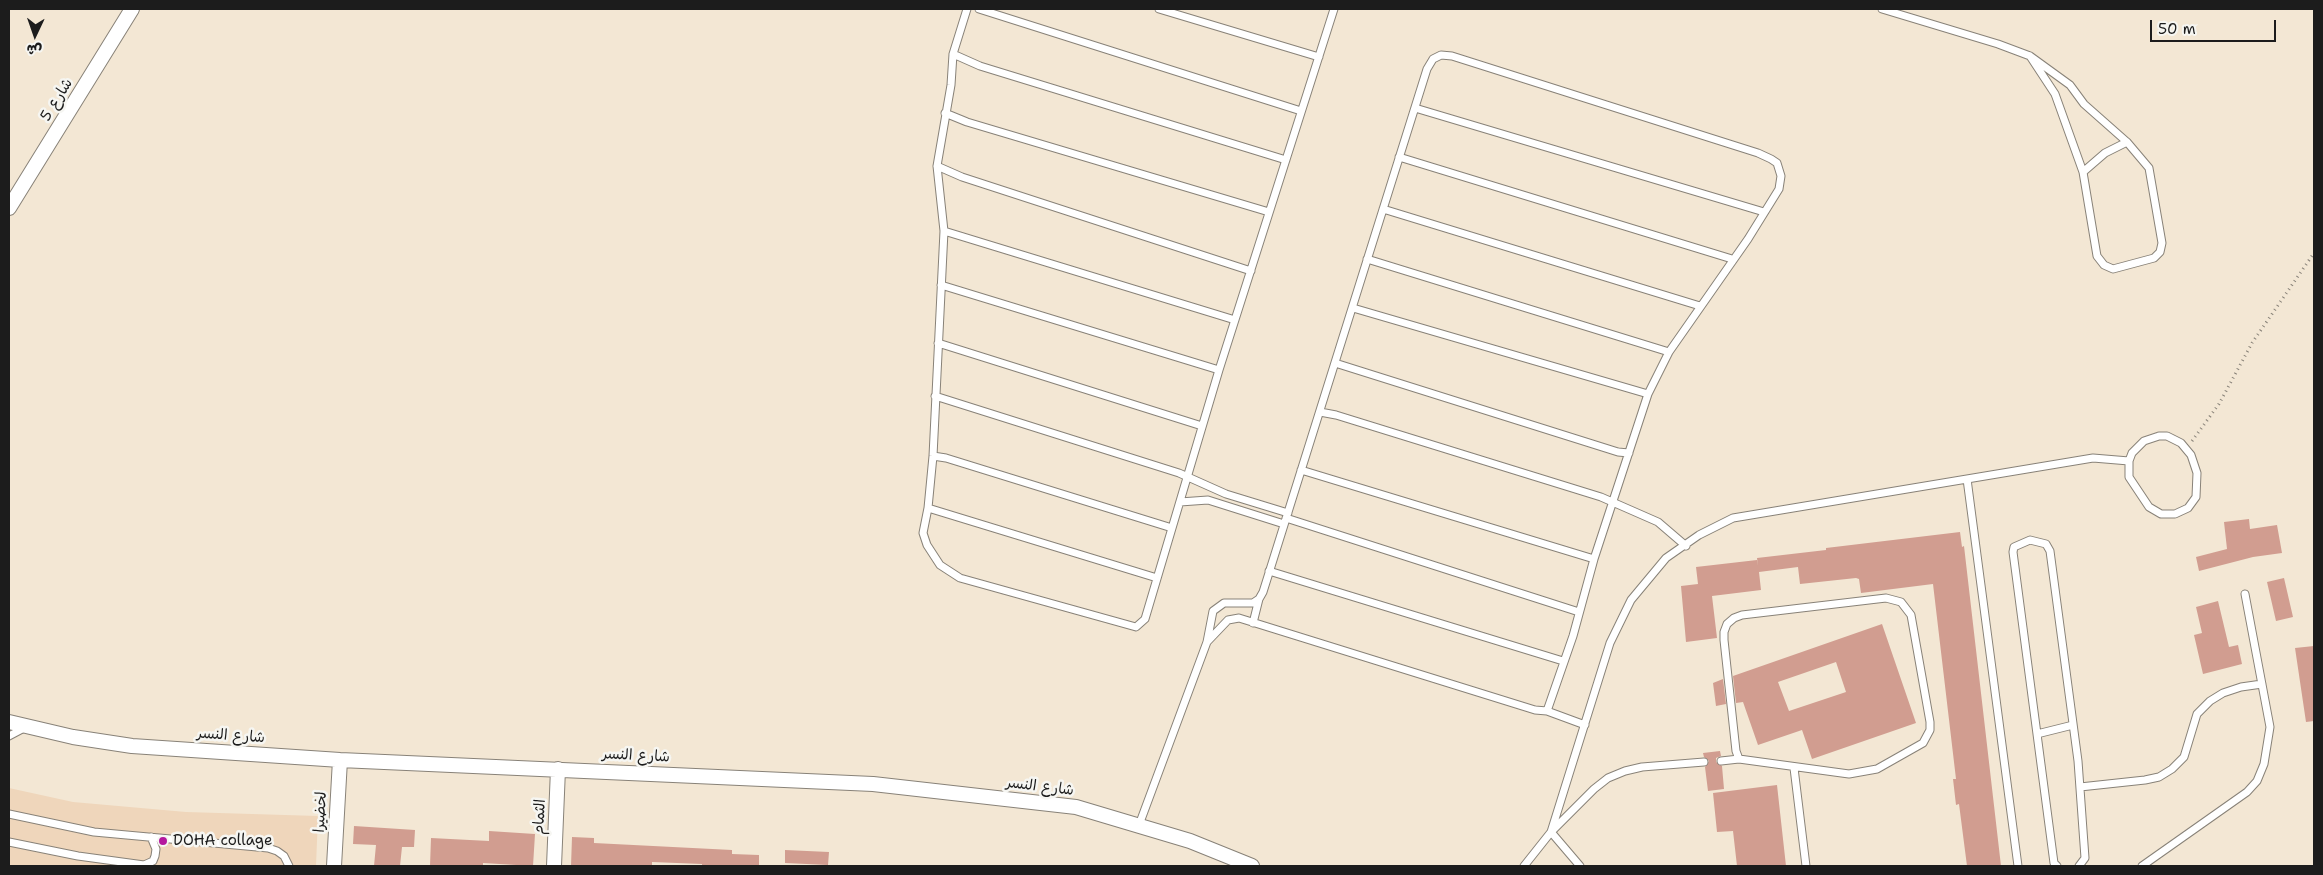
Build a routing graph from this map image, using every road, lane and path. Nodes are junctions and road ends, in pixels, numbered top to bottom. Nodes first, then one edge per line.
1 (132, 9) edge
2 (966, 9) edge
3 (979, 9) edge
4 (1159, 9) edge
5 (1334, 9) edge
6 (1882, 9) edge
7 (953, 54) junction
8 (2030, 56) junction
9 (1318, 57) junction
10 (1415, 108) junction
11 (1301, 111) junction
12 (945, 113) junction
13 (2127, 142) junction
14 (1399, 157) junction
15 (1286, 160) junction
16 (937, 166) junction
17 (2083, 172) junction
18 (9, 208) edge
19 (1383, 209) junction
20 (1269, 212) junction
21 (1764, 212) junction
22 (944, 231) junction
23 (2314, 253) edge
24 (1368, 259) junction
25 (1732, 259) junction
26 (1251, 271) junction
27 (941, 285) junction
28 (1700, 306) junction
29 (1353, 308) junction
30 (1235, 320) junction
31 (938, 342) junction
32 (1669, 352) junction
33 (1335, 363) junction
34 (1219, 370) junction
35 (1648, 394) junction
36 (935, 396) junction
37 (1320, 412) junction
38 (1202, 426) junction
39 (2187, 448) junction
40 (1629, 453) junction
41 (933, 456) junction
42 (2129, 462) junction
43 (1302, 470) junction
44 (1188, 476) junction
45 (1967, 479) junction
46 (1180, 502) junction
47 (1614, 502) junction
48 (928, 508) junction
49 (1286, 518) junction
50 (1172, 528) junction
51 (1686, 546) junction
52 (1594, 559) junction
53 (1269, 571) junction
54 (1157, 578) junction
55 (2245, 594) dead end
56 (1259, 599) junction
57 (1579, 612) junction
58 (1253, 623) junction
59 (1207, 642) junction
60 (1563, 661) junction
61 (2262, 684) junction
62 (1547, 711) junction
63 (9, 722) edge
64 (1585, 725) junction
65 (2073, 726) junction
66 (26, 727) junction
67 (2037, 734) junction
68 (9, 736) edge
69 (1739, 759) junction
70 (340, 760) junction
71 (1721, 761) dead end
72 (1704, 762) dead end
73 (1794, 768) junction
74 (558, 769) junction
75 (2080, 787) junction
76 (9, 814) edge
77 (1138, 825) junction
78 (1551, 832) junction
79 (151, 837) junction
80 (9, 842) edge
81 (289, 866) edge
82 (334, 866) edge
83 (554, 866) edge
84 (1252, 866) edge
85 (1524, 866) edge
86 (1580, 866) edge
87 (1806, 866) edge
88 (2018, 866) edge
89 (2057, 866) edge
90 (2079, 866) edge
91 (2142, 866) edge

1 - 18 street, شارع 5
2 - 7 lane
3 - 11 lane
4 - 9 lane
5 - 9 lane
6 - 8 lane
7 - 12 lane
7 - 15 lane
8 - 13 lane
8 - 17 lane
9 - 11 lane
10 - 14 lane
10 - 21 lane
10 - 21 lane
11 - 15 lane
12 - 16 lane
12 - 20 lane
13 - 17 lane
13 - 17 lane
14 - 19 lane
14 - 25 lane
15 - 20 lane
16 - 22 lane
16 - 26 lane
19 - 24 lane
19 - 28 lane
20 - 26 lane
21 - 25 lane
22 - 27 lane
22 - 30 lane
23 - 39 path
24 - 29 lane
24 - 32 lane
25 - 28 lane
26 - 30 lane
27 - 31 lane
27 - 34 lane
28 - 32 lane
29 - 33 lane
29 - 35 lane
30 - 34 lane
31 - 36 lane
31 - 38 lane
32 - 35 lane
33 - 37 lane
33 - 40 lane
34 - 38 lane
35 - 40 lane
36 - 41 lane
36 - 44 lane
37 - 43 lane
37 - 47 lane
38 - 44 lane
39 - 42 lane
39 - 42 lane
40 - 47 lane
41 - 48 lane
41 - 50 lane
42 - 45 lane
43 - 49 lane
43 - 52 lane
44 - 46 lane
44 - 49 lane
45 - 51 lane
45 - 88 lane
46 - 49 lane
46 - 50 lane
47 - 51 lane
47 - 52 lane
48 - 54 lane
48 - 54 lane
49 - 53 lane
49 - 57 lane
50 - 54 lane
51 - 64 lane
52 - 57 lane
53 - 56 lane
53 - 60 lane
55 - 61 lane
56 - 58 lane
56 - 59 lane
57 - 60 lane
58 - 59 lane
58 - 62 lane
59 - 77 lane
60 - 62 lane
61 - 75 lane
61 - 91 lane
62 - 64 lane
63 - 66 street, شارع النسر
64 - 78 lane
65 - 67 lane
65 - 67 lane
65 - 75 lane
66 - 68 lane
66 - 70 street, شارع النسر
67 - 89 lane
69 - 71 lane
69 - 73 lane
69 - 73 lane
70 - 74 street, شارع النسر
70 - 82 street, لخضيرا
72 - 78 lane
73 - 87 lane
74 - 77 street, شارع النسر
74 - 83 street, الثمام
75 - 90 lane
76 - 79 lane
77 - 84 street, شارع النسر
78 - 85 lane
78 - 86 lane
79 - 80 lane
79 - 81 lane

